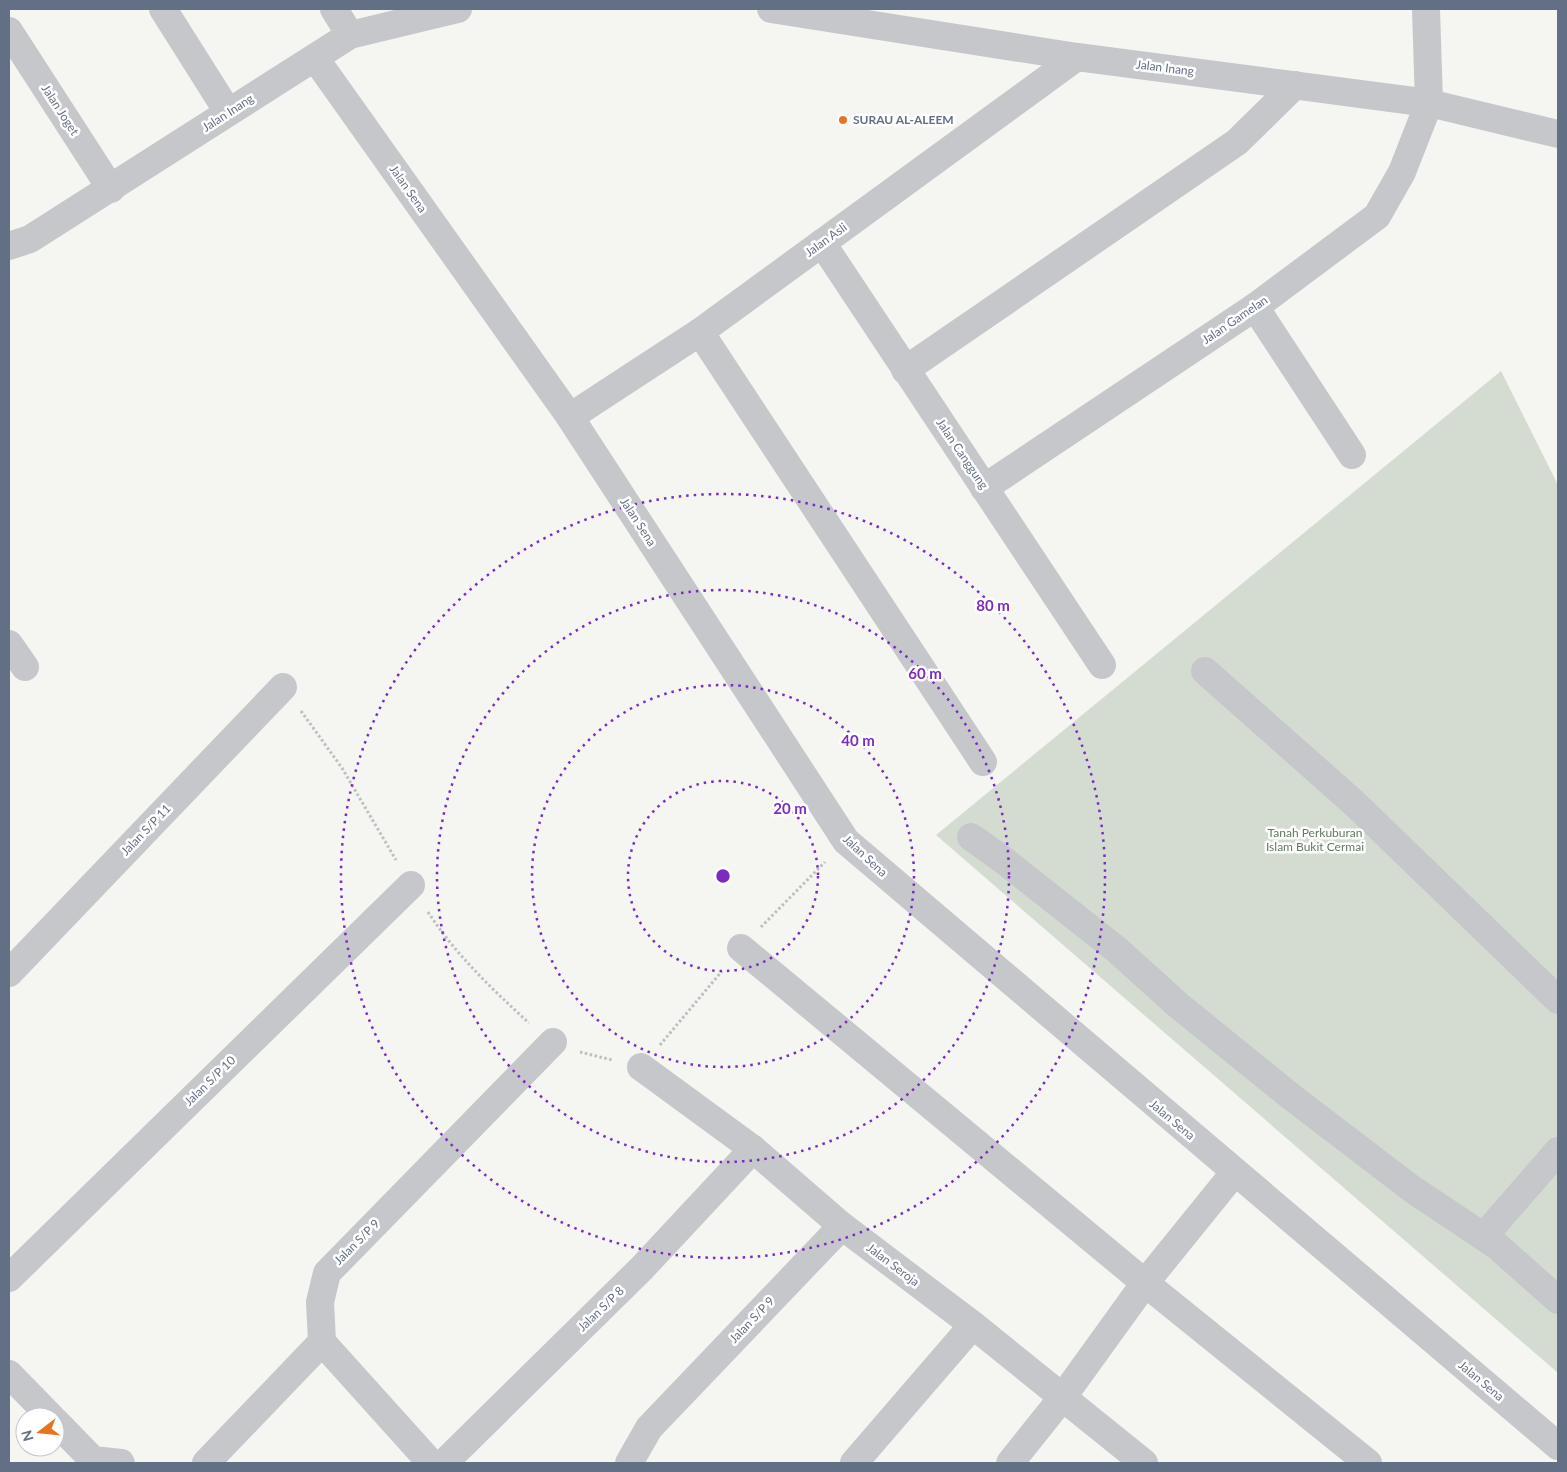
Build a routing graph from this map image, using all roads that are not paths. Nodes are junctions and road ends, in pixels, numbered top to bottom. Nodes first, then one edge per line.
1 (163, 9) edge
2 (334, 9) edge
3 (458, 9) edge
4 (771, 9) edge
5 (1426, 9) edge
6 (9, 31) edge
7 (350, 35) junction
8 (1076, 57) junction
9 (314, 58) junction
10 (1295, 85) junction
11 (1429, 103) junction
12 (228, 112) junction
13 (1558, 134) edge
14 (111, 189) junction
15 (822, 243) junction
16 (9, 246) edge
17 (1256, 307) junction
18 (700, 332) junction
19 (906, 370) junction
20 (570, 417) junction
21 (1352, 455) dead end
22 (984, 488) junction
23 (9, 644) edge
24 (1102, 665) dead end
25 (25, 667) dead end
26 (1204, 672) dead end
27 (283, 686) road end
28 (983, 762) dead end
29 (971, 837) dead end
30 (411, 885) road end
31 (741, 948) dead end
32 (9, 973) edge
33 (1558, 1000) edge
34 (553, 1042) road end
35 (641, 1067) road end
36 (753, 1149) junction
37 (1558, 1152) edge
38 (1234, 1173) junction
39 (842, 1226) junction
40 (1484, 1236) junction
41 (9, 1278) edge
42 (1145, 1283) junction
43 (1558, 1300) edge
44 (973, 1325) junction
45 (322, 1342) junction
46 (9, 1374) edge
47 (1062, 1398) junction
48 (41, 1407) edge
49 (65, 1432) edge
50 (1558, 1446) edge
51 (92, 1462) edge
52 (121, 1463) edge
53 (206, 1463) edge
54 (431, 1463) edge
55 (444, 1463) edge
56 (629, 1463) edge
57 (854, 1463) edge
58 (1010, 1463) edge
59 (1144, 1463) edge
60 (1368, 1463) edge

1 - 12 street
2 - 7 street
3 - 7 street, Jalan Inang
4 - 8 street, Jalan Inang
5 - 11 street
6 - 14 street, Jalan Joget
7 - 9 street, Jalan Inang
8 - 10 street, Jalan Inang
8 - 15 street, Jalan Asli
9 - 12 street, Jalan Inang
9 - 20 street, Jalan Sena
10 - 11 street, Jalan Inang
10 - 19 street
11 - 13 street, Jalan Inang
11 - 17 street, Jalan Gamelan
12 - 14 street, Jalan Inang
14 - 16 street, Jalan Inang
15 - 18 street, Jalan Asli
15 - 19 street, Jalan Canggung
17 - 21 street
17 - 22 street, Jalan Gamelan
18 - 20 street, Jalan Asli
18 - 28 street
19 - 22 street, Jalan Canggung
20 - 38 street, Jalan Sena
22 - 24 street, Jalan Canggung
23 - 25 street
26 - 33 street
27 - 32 street, Jalan S/P 11
29 - 40 street
30 - 41 street, Jalan S/P 10
31 - 42 street
34 - 45 street, Jalan S/P 9
35 - 36 street, Jalan Seroja
36 - 39 street, Jalan Seroja
36 - 55 street, Jalan S/P 8
37 - 40 street
38 - 42 street
38 - 50 street, Jalan Sena
39 - 44 street, Jalan Seroja
39 - 56 street, Jalan S/P 9
40 - 43 street
42 - 47 street
42 - 60 street
44 - 47 street, Jalan Seroja
44 - 57 street
45 - 53 street
45 - 54 street
46 - 48 street
47 - 58 street
47 - 59 street, Jalan Seroja
49 - 51 street
51 - 52 street

